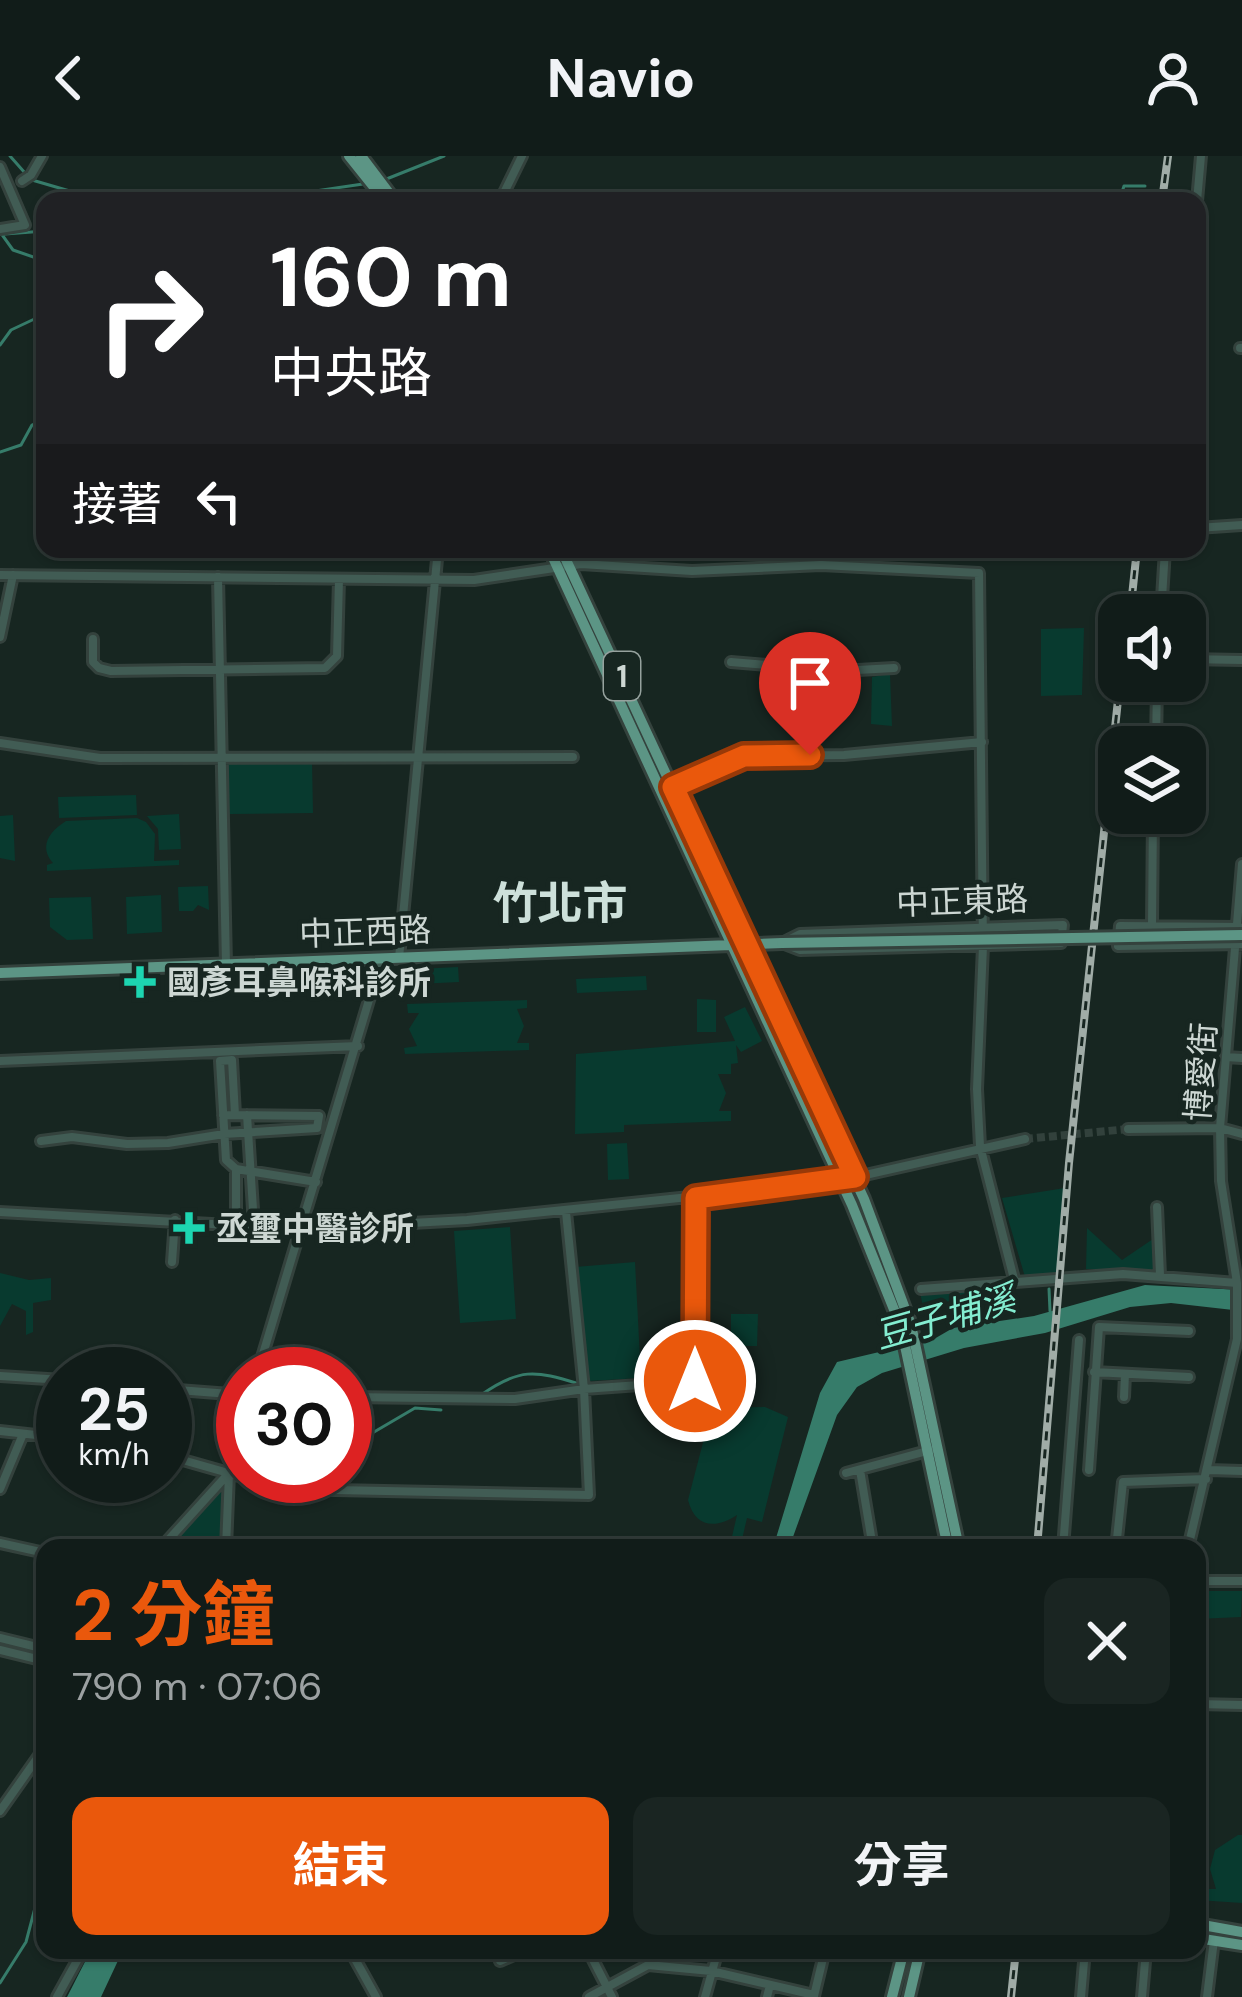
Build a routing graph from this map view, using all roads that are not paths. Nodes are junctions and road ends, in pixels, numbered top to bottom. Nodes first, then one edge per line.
1 (42, 156) edge
2 (349, 156) edge
3 (361, 156) edge
4 (522, 156) edge
5 (1201, 156) edge
6 (0, 167) edge
7 (369, 173) junction
8 (27, 178) dead end
9 (381, 187) junction
10 (382, 192) edge
11 (386, 192) edge
12 (504, 192) edge
13 (1197, 192) edge
14 (0, 229) edge
15 (1242, 525) edge
16 (1206, 527) edge
17 (437, 558) edge
18 (556, 558) edge
19 (563, 558) edge
20 (1164, 558) edge
21 (563, 566) junction
22 (0, 575) edge
23 (13, 575) junction
24 (218, 577) junction
25 (435, 578) junction
26 (339, 579) junction
27 (1162, 594) edge
28 (0, 637) edge
29 (93, 638) dead end
30 (1206, 659) edge
31 (1242, 660) edge
32 (731, 662) dead end
33 (894, 668) dead end
34 (220, 669) junction
35 (982, 742) junction
36 (0, 743) edge
37 (418, 757) junction
38 (573, 757) dead end
39 (223, 760) junction
40 (673, 787) junction
41 (1154, 834) edge
42 (1242, 864) edge
43 (1153, 926) junction
44 (983, 930) junction
45 (1240, 935) edge
46 (738, 943) junction
47 (782, 943) junction
48 (983, 946) junction
49 (399, 958) junction
50 (381, 960) junction
51 (226, 965) junction
52 (0, 973) edge
53 (358, 1046) junction
54 (1226, 1057) junction
55 (1242, 1058) edge
56 (0, 1061) edge
57 (223, 1115) junction
58 (235, 1115) junction
59 (247, 1115) junction
60 (318, 1122) junction
61 (334, 1125) junction
62 (1128, 1129) tunnel mouth
63 (1220, 1129) junction
64 (249, 1132) junction
65 (224, 1134) junction
66 (1242, 1134) edge
67 (1025, 1139) tunnel mouth
68 (41, 1141) dead end
69 (980, 1146) junction
70 (236, 1169) junction
71 (249, 1172) junction
72 (848, 1179) junction
73 (316, 1182) junction
74 (696, 1198) junction
75 (1156, 1207) dead end
76 (0, 1212) edge
77 (566, 1212) junction
78 (175, 1220) junction
79 (236, 1224) junction
80 (254, 1225) junction
81 (300, 1229) junction
82 (172, 1262) dead end
83 (1160, 1275) junction
84 (1014, 1280) junction
85 (1237, 1283) junction
86 (921, 1289) dead end
87 (1189, 1331) dead end
88 (1079, 1340) dead end
89 (265, 1347) edge
90 (1094, 1372) junction
91 (1125, 1374) junction
92 (0, 1376) edge
93 (1189, 1377) dead end
94 (36, 1378) edge
95 (584, 1389) junction
96 (1124, 1396) dead end
97 (372, 1398) edge
98 (0, 1431) edge
99 (23, 1433) junction
100 (36, 1435) edge
101 (933, 1449) junction
102 (860, 1470) junction
103 (1089, 1470) dead end
104 (1242, 1471) edge
105 (846, 1473) dead end
106 (1208, 1474) junction
107 (216, 1487) edge
108 (0, 1489) edge
109 (372, 1491) edge
110 (228, 1503) edge
111 (169, 1539) edge
112 (226, 1539) edge
113 (872, 1539) edge
114 (947, 1539) edge
115 (957, 1539) edge
116 (1064, 1539) edge
117 (1117, 1539) edge
118 (1190, 1539) edge
119 (0, 1543) edge
120 (36, 1551) edge
121 (1206, 1581) edge
122 (1242, 1581) edge
123 (0, 1639) edge
124 (36, 1647) edge
125 (0, 1650) edge
126 (36, 1659) edge
127 (1206, 1704) edge
128 (1242, 1705) edge
129 (36, 1761) edge
130 (0, 1811) edge
131 (1206, 1926) edge
132 (1242, 1932) edge
133 (1206, 1939) edge
134 (1214, 1940) junction
135 (1242, 1945) edge
136 (78, 1959) edge
137 (355, 1959) edge
138 (593, 1959) edge
139 (715, 1959) edge
140 (823, 1959) edge
141 (902, 1959) edge
142 (918, 1959) edge
143 (1084, 1959) edge
144 (1145, 1959) edge
145 (711, 1971) junction
146 (770, 1985) junction
147 (610, 1992) edge
148 (814, 1996) edge
149 (57, 1997) edge
150 (376, 1997) edge
151 (589, 1997) edge
152 (705, 1997) edge
153 (767, 1997) edge
154 (892, 1997) edge
155 (909, 1997) edge
156 (1081, 1997) edge
157 (1142, 1997) edge
158 (1207, 1997) edge

1 - 8 street
2 - 7 main road
3 - 7 main road
4 - 12 street
5 - 13 street
6 - 14 street
7 - 9 main road
9 - 10 main road
9 - 11 main road
15 - 16 street
17 - 25 street
18 - 21 main road, 1
19 - 21 main road, 1
20 - 27 street
21 - 25 street
21 - 35 street
21 - 40 main road, 1
21 - 46 main road, 1
22 - 23 street
23 - 24 street
23 - 28 street
24 - 26 street
24 - 34 street
25 - 26 street
25 - 37 street
26 - 34 street
29 - 34 street
30 - 31 street
32 - 33 street
34 - 39 street
35 - 40 street
35 - 44 street
36 - 39 street
37 - 38 street
37 - 39 street
37 - 49 street
39 - 51 street
40 - 46 main road, 1
41 - 43 street
42 - 45 street, 博愛街
43 - 45 street
43 - 45 street
44 - 47 street, 中正東路
44 - 48 street
44 - 48 street, 中正東路
45 - 47 main road, bridge
45 - 54 street, 博愛街
46 - 47 main road, 中正東路
46 - 49 main road, 中正西路
46 - 72 main road, 1
47 - 48 street, 中正東路
48 - 69 street
49 - 50 main road, 中正西路
50 - 51 main road, 中正西路
50 - 53 street
51 - 52 main road, 中正西路
53 - 56 street
53 - 61 street
54 - 55 street
54 - 63 street, 博愛街
57 - 58 street
57 - 58 street
57 - 65 street
58 - 59 street
59 - 60 street
59 - 64 street
60 - 61 street
60 - 64 street
61 - 73 street
62 - 63 street
63 - 66 street
63 - 85 street, 博愛街
64 - 65 street
64 - 71 street
65 - 68 street
65 - 70 street
67 - 69 street
69 - 72 street
69 - 84 street
70 - 71 street
70 - 79 street
71 - 73 street
71 - 80 street
72 - 74 street
72 - 101 main road, 1
73 - 81 street
74 - 77 street
74 - 95 street
75 - 83 street
76 - 78 street
77 - 81 street
77 - 95 street
78 - 79 street
78 - 82 street
79 - 80 street
80 - 81 street
81 - 89 street
83 - 84 street
83 - 85 street
84 - 86 street
85 - 106 street, 博愛街
87 - 90 street
88 - 116 street
90 - 91 street
90 - 103 street
91 - 93 street
91 - 96 street
92 - 94 street
95 - 97 street
95 - 109 street
98 - 99 street
99 - 100 street
99 - 108 street
101 - 102 street
101 - 114 main road, 1
101 - 115 main road, 1
102 - 105 street
102 - 113 street
104 - 106 street
106 - 117 street
106 - 118 street
107 - 111 street
110 - 112 street
119 - 120 street
121 - 122 street
123 - 124 street
125 - 126 street
127 - 128 street
129 - 130 street
131 - 132 main road
133 - 134 main road
134 - 135 main road
134 - 158 street
136 - 149 street
137 - 150 street
138 - 147 street
139 - 145 street
140 - 148 street
141 - 154 main road
142 - 155 main road
143 - 156 street
144 - 157 street
145 - 146 street
145 - 147 street
145 - 152 street
146 - 148 street
146 - 153 street
147 - 151 street

